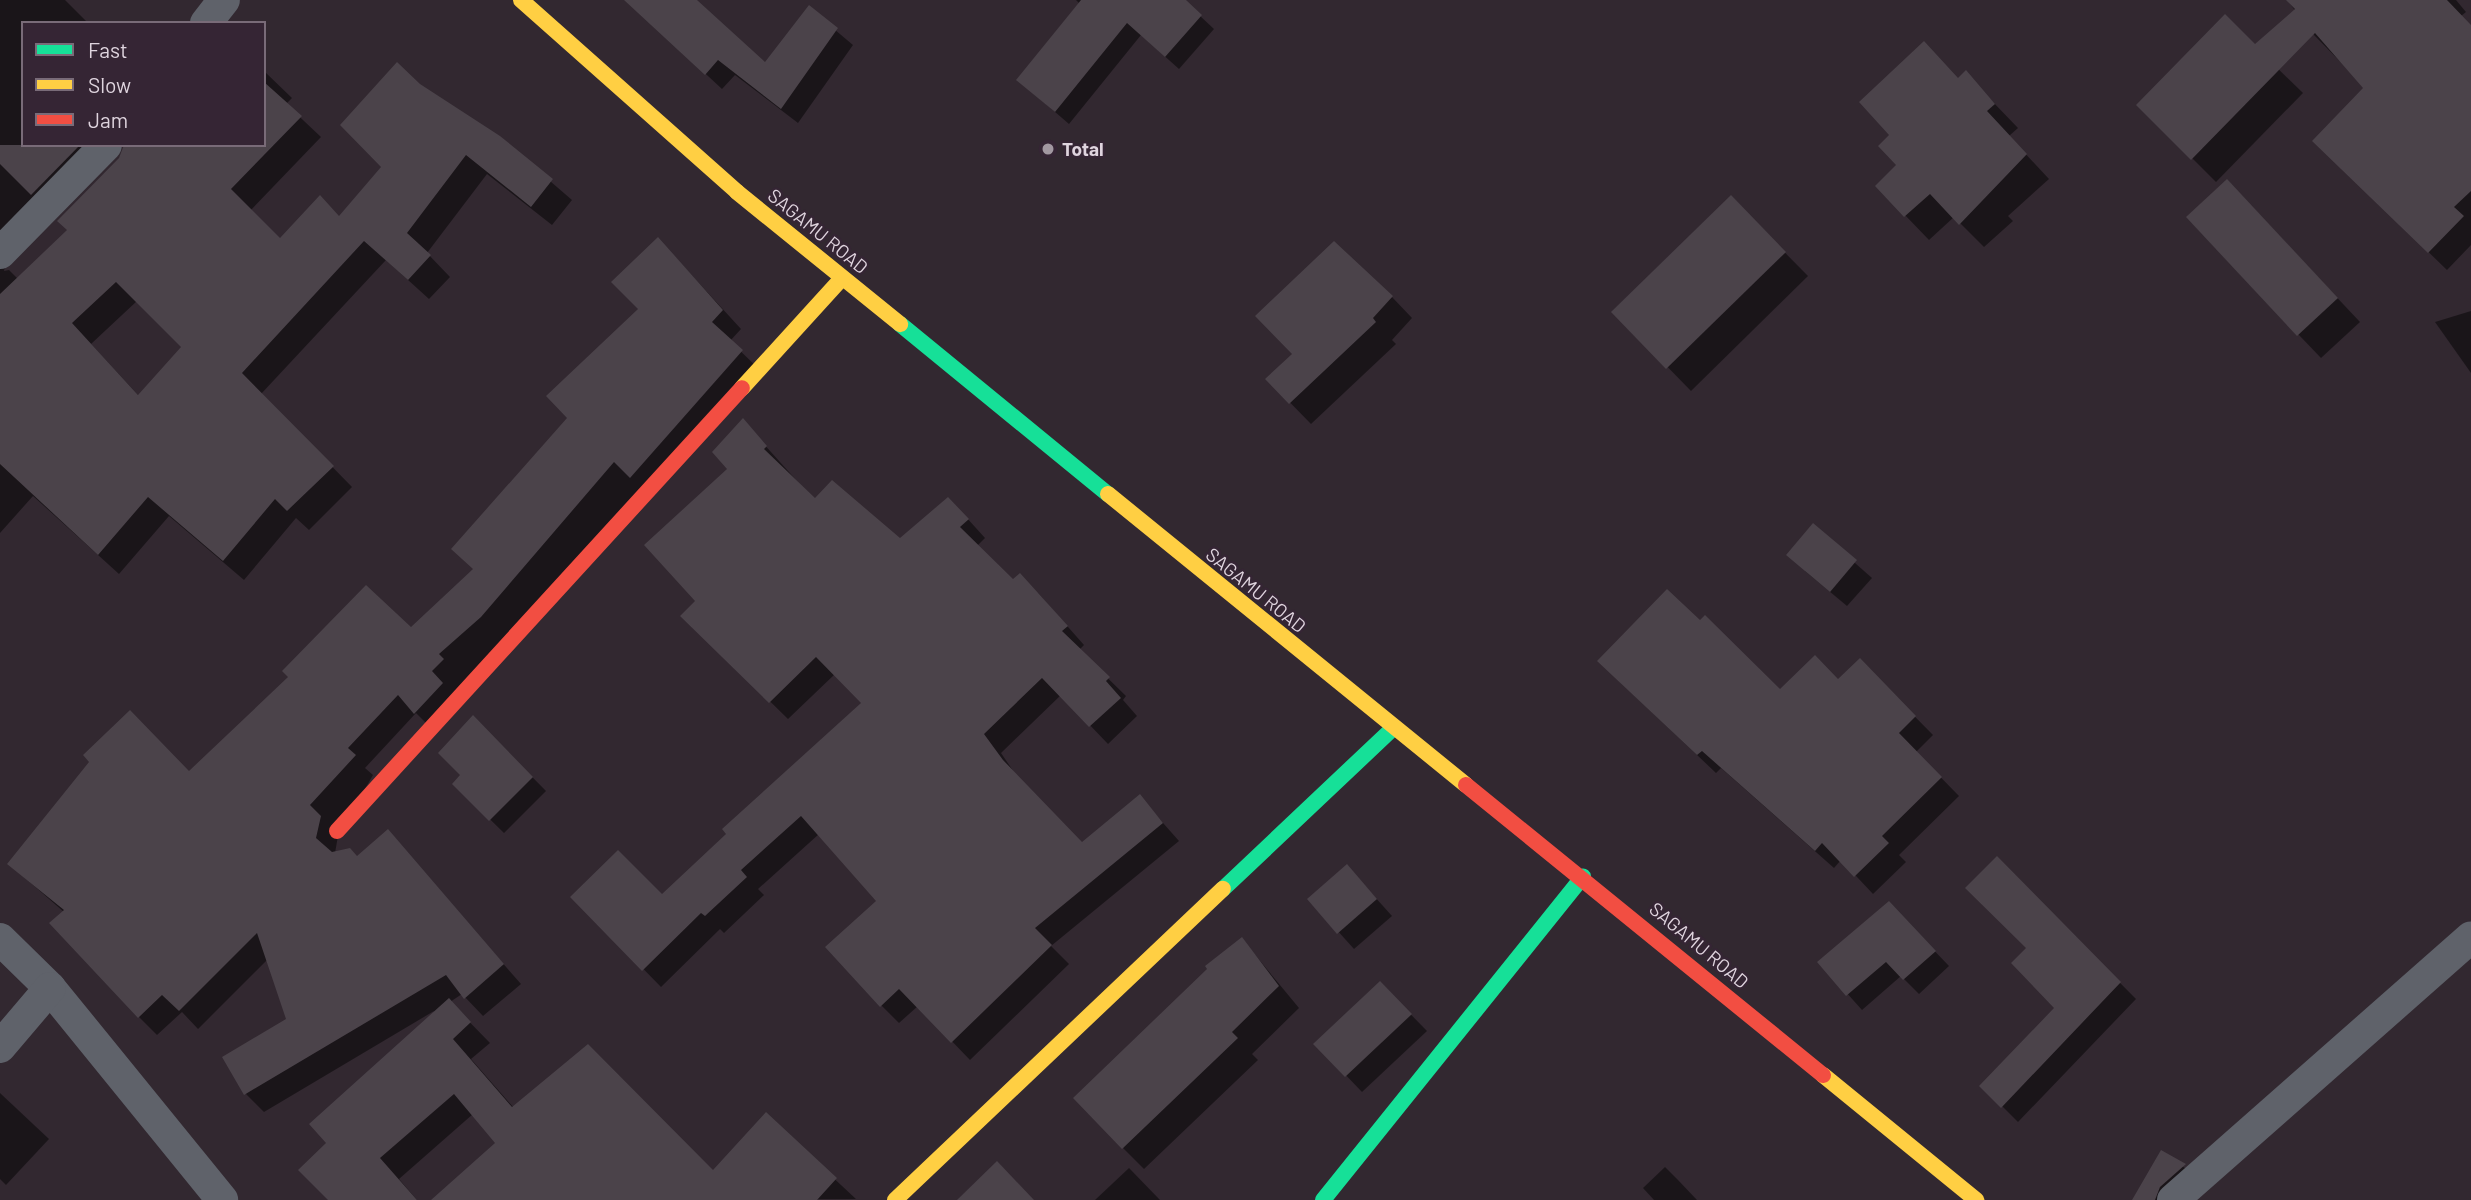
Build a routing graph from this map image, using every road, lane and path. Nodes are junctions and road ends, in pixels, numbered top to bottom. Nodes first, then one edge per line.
1 (224, 0) edge
2 (521, 0) edge
3 (208, 21) edge
4 (104, 147) edge
5 (0, 253) edge
6 (842, 278) junction
7 (1393, 728) junction
8 (337, 831) dead end
9 (1583, 877) junction
10 (2471, 937) edge
11 (0, 939) edge
12 (50, 988) junction
13 (0, 1047) edge
14 (222, 1200) edge
15 (895, 1200) edge
16 (1323, 1200) edge
17 (1976, 1200) edge
18 (2174, 1200) edge

1 - 3 street
2 - 6 main road, SAGAMU ROAD
4 - 5 street
6 - 7 main road, SAGAMU ROAD
6 - 8 main road
7 - 9 main road, SAGAMU ROAD
7 - 15 main road
9 - 16 main road
9 - 17 main road, SAGAMU ROAD
10 - 18 street
11 - 12 street
12 - 13 street
12 - 14 street

